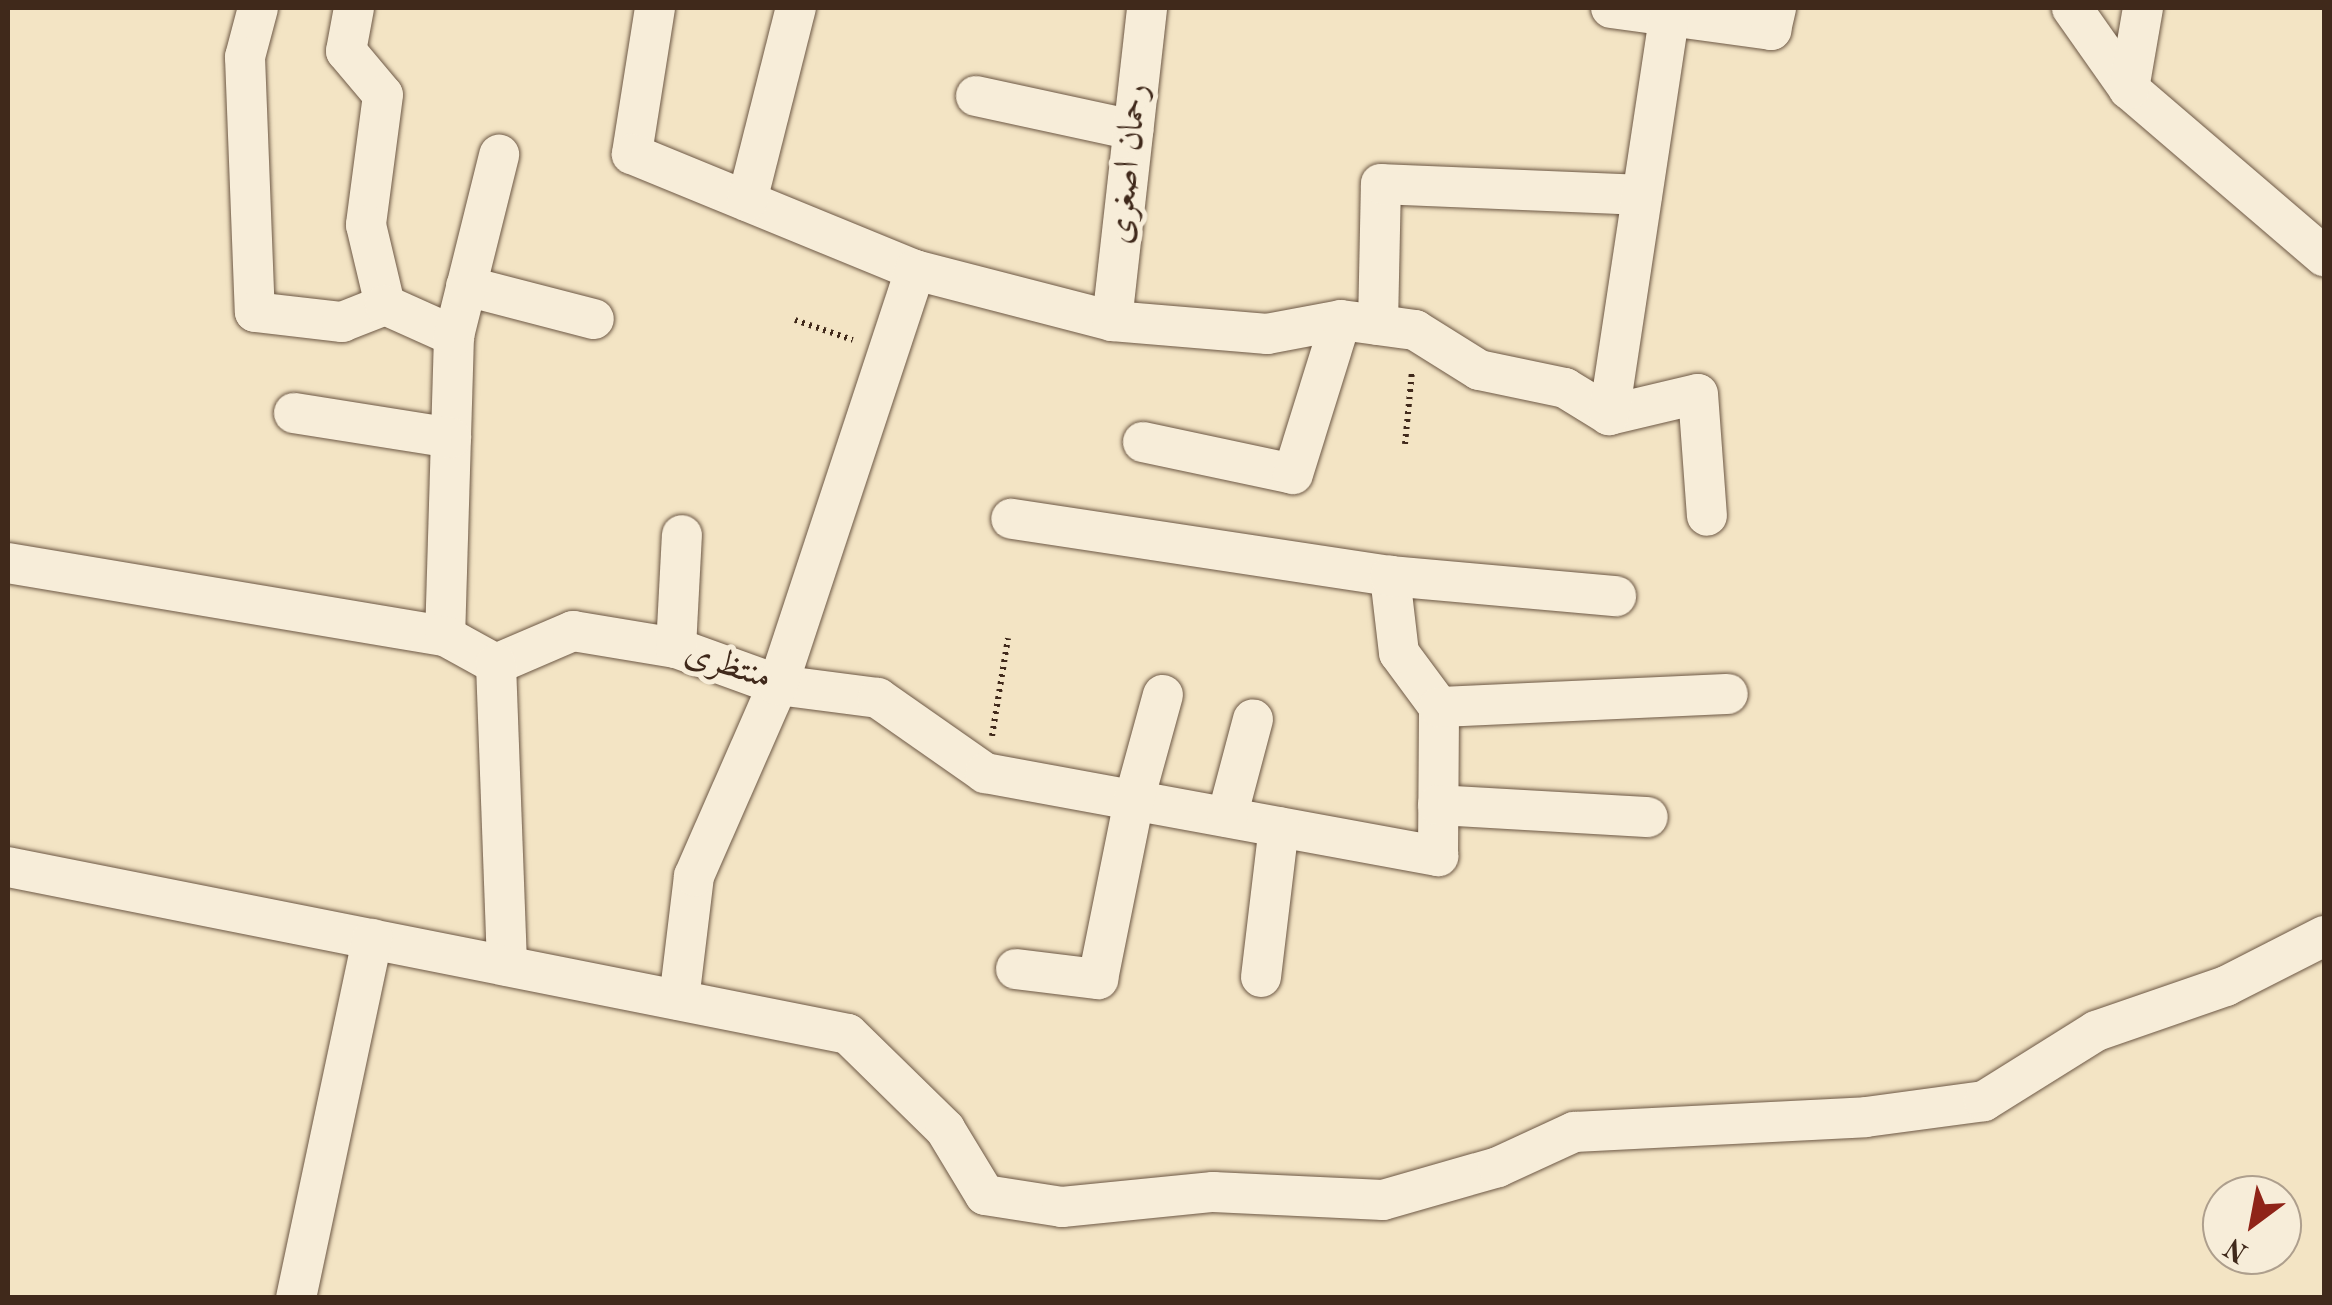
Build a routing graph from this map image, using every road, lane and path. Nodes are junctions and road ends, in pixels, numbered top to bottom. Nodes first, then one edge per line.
1 (258, 8) edge
2 (354, 8) edge
3 (655, 8) edge
4 (796, 8) edge
5 (1146, 8) edge
6 (1611, 8) edge
7 (1776, 8) edge
8 (2072, 8) edge
9 (2143, 8) edge
10 (1669, 18) junction
11 (2130, 89) junction
12 (976, 96) dead end
13 (1133, 130) junction
14 (499, 155) dead end
15 (1642, 196) junction
16 (747, 201) junction
17 (2324, 256) edge
18 (915, 270) junction
19 (466, 286) junction
20 (385, 305) junction
21 (594, 319) dead end
22 (795, 320) dead end
23 (1112, 321) junction
24 (1378, 325) junction
25 (454, 336) junction
26 (888, 352) junction
27 (294, 413) dead end
28 (1609, 415) junction
29 (451, 438) junction
30 (1144, 442) dead end
31 (1405, 444) dead end
32 (1707, 516) dead end
33 (1010, 519) dead end
34 (682, 535) dead end
35 (8, 564) edge
36 (1390, 576) junction
37 (1616, 596) dead end
38 (445, 636) junction
39 (1008, 638) dead end
40 (676, 648) junction
41 (496, 664) junction
42 (778, 685) junction
43 (1728, 694) dead end
44 (1163, 695) dead end
45 (1438, 706) junction
46 (1253, 719) dead end
47 (985, 773) junction
48 (1134, 800) junction
49 (1438, 805) junction
50 (1648, 817) dead end
51 (1227, 818) junction
52 (1279, 827) junction
53 (8, 867) edge
54 (2324, 936) edge
55 (372, 939) junction
56 (507, 966) junction
57 (1016, 969) dead end
58 (1261, 977) dead end
59 (679, 1000) junction
60 (296, 1298) edge

1 - 20 street
2 - 20 street
3 - 16 street
4 - 16 street
5 - 13 street, رحمان اصغری
6 - 10 street
7 - 10 street
8 - 11 street
9 - 11 street
10 - 15 street
11 - 17 street
12 - 13 street
13 - 23 street, رحمان اصغری
14 - 19 street
15 - 24 street
15 - 28 street
16 - 18 street
18 - 23 street
18 - 26 street
19 - 21 street
19 - 25 street
20 - 25 street
22 - 26 path
23 - 24 street
24 - 28 street
24 - 30 street
24 - 31 path
25 - 29 street
26 - 42 street
27 - 29 street
28 - 32 street
29 - 38 street
33 - 36 street
34 - 40 street
35 - 38 street
36 - 37 street
36 - 45 street
38 - 41 street
39 - 47 path
40 - 41 street, منتظری
40 - 42 street, منتظری
41 - 56 street
42 - 47 street, منتظری
42 - 59 street
43 - 45 street
44 - 48 street
45 - 49 street
46 - 51 street
47 - 48 street, منتظری
48 - 51 street, منتظری
48 - 57 street
49 - 50 street
49 - 52 street, منتظری
51 - 52 street, منتظری
52 - 58 street
53 - 55 street
54 - 59 street
55 - 56 street
55 - 60 street
56 - 59 street

